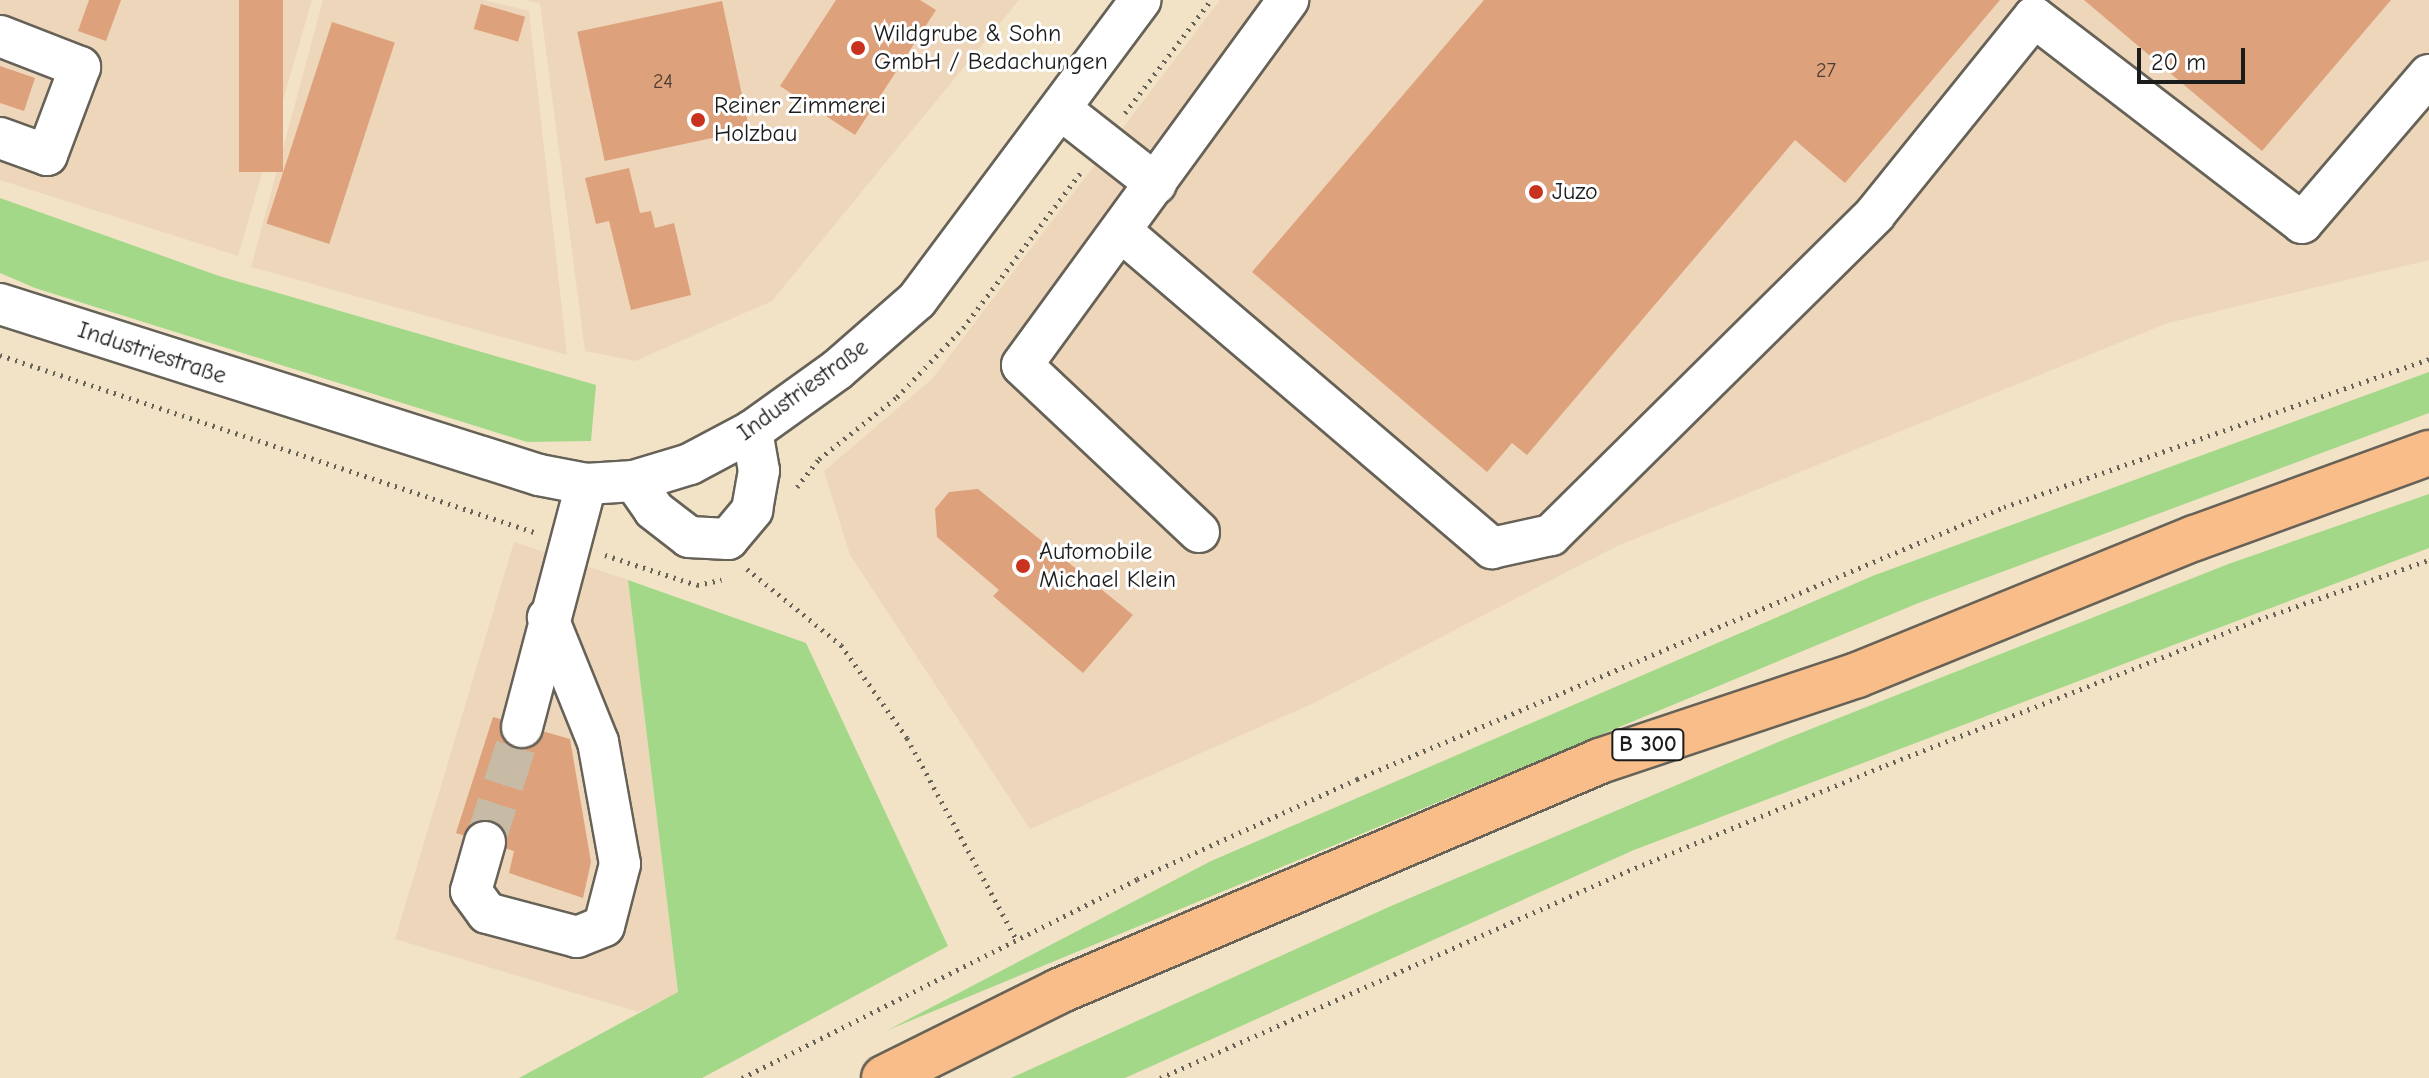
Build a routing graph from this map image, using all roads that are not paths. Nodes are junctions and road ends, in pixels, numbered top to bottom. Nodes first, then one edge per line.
1 (1141, 0) edge
2 (1288, 0) edge
3 (0, 36) edge
4 (2429, 75) edge
5 (1063, 111) junction
6 (0, 138) edge
7 (1156, 184) junction
8 (1122, 232) junction
9 (0, 304) edge
10 (752, 431) junction
11 (2429, 453) edge
12 (634, 481) junction
13 (586, 484) junction
14 (1199, 532) dead end
15 (548, 618) junction
16 (522, 727) tunnel mouth
17 (485, 842) tunnel mouth
18 (884, 1078) edge

1 - 5 street, Industriestraße
2 - 7 street
3 - 6 street
4 - 8 street
5 - 7 street
5 - 10 street, Industriestraße
7 - 8 street
8 - 14 street
9 - 13 street, Industriestraße
10 - 12 street, Industriestraße
10 - 12 street
11 - 18 highway, B 300
12 - 13 street, Industriestraße
13 - 15 street
15 - 16 street
15 - 17 street

